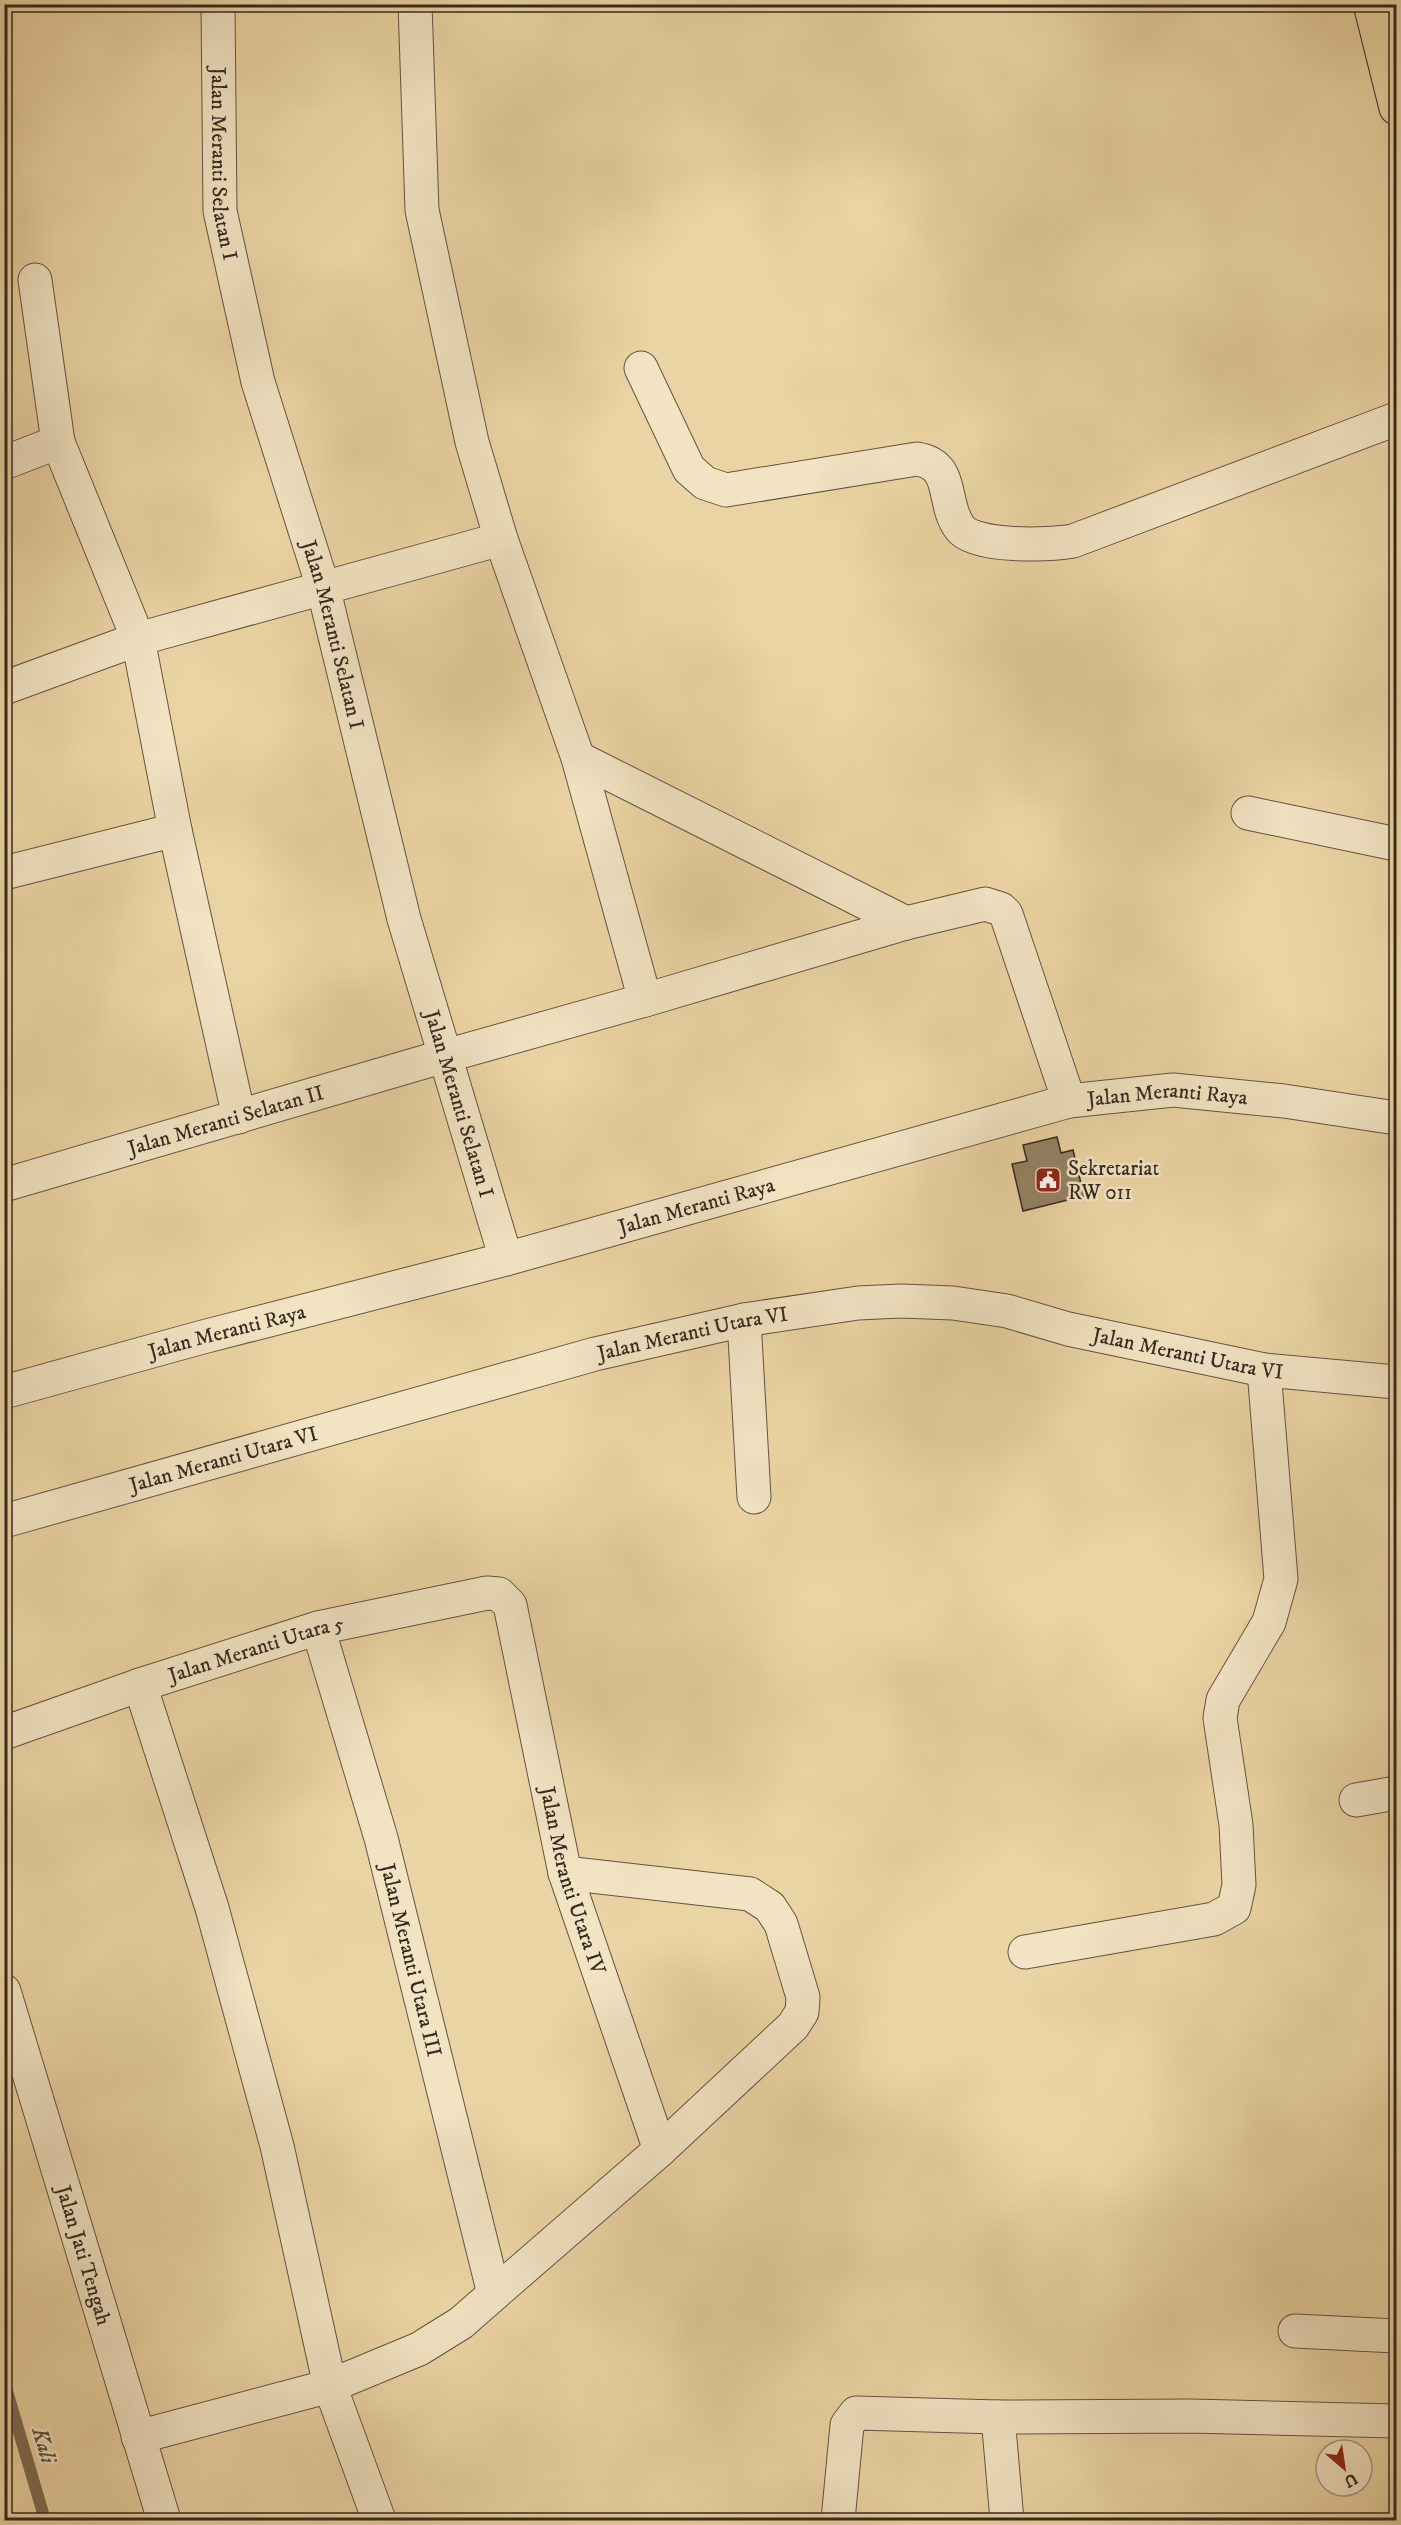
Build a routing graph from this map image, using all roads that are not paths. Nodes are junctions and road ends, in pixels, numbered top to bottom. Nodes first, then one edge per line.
1 (218, 4) edge
2 (415, 4) edge
3 (1370, 4) edge
4 (1395, 95) edge
5 (35, 280) dead end
6 (641, 368) dead end
7 (1396, 419) edge
8 (57, 442) junction
9 (4, 463) edge
10 (501, 539) junction
11 (322, 587) junction
12 (138, 639) junction
13 (4, 688) edge
14 (578, 758) junction
15 (1248, 813) dead end
16 (175, 830) junction
17 (1396, 844) edge
18 (4, 873) edge
19 (906, 923) junction
20 (645, 1000) junction
21 (446, 1055) junction
22 (1069, 1101) junction
23 (239, 1117) junction
24 (1396, 1118) edge
25 (4, 1185) edge
26 (506, 1259) junction
27 (744, 1320) junction
28 (1264, 1370) junction
29 (1396, 1382) edge
30 (4, 1392) edge
31 (754, 1497) dead end
32 (4, 1521) edge
33 (510, 1605) joint
34 (318, 1628) junction
35 (140, 1685) junction
36 (4, 1733) edge
37 (1396, 1793) edge
38 (1356, 1800) dead end
39 (565, 1873) junction
40 (1025, 1952) dead end
41 (4, 1991) edge
42 (660, 2150) junction
43 (494, 2294) junction
44 (1295, 2331) dead end
45 (1396, 2336) edge
46 (330, 2386) junction
47 (998, 2417) junction
48 (1396, 2421) edge
49 (138, 2437) junction
50 (164, 2520) edge
51 (379, 2520) edge
52 (838, 2520) edge
53 (1007, 2520) edge

1 - 11 street, Jalan Meranti Selatan I
2 - 10 street
3 - 4 main road
5 - 8 street
6 - 7 street
8 - 9 street
8 - 12 street
10 - 11 street
10 - 14 street
11 - 12 street
11 - 21 street, Jalan Meranti Selatan I
12 - 13 street
12 - 16 street
14 - 19 street
14 - 20 street
15 - 17 street
16 - 18 street
16 - 23 street
19 - 20 street, Jalan Meranti Selatan II
19 - 22 street, Jalan Meranti Selatan II
20 - 21 street, Jalan Meranti Selatan II
21 - 23 street, Jalan Meranti Selatan II
21 - 26 street, Jalan Meranti Selatan I
22 - 24 street, Jalan Meranti Raya
22 - 26 street, Jalan Meranti Raya
23 - 25 street, Jalan Meranti Selatan II
26 - 30 street, Jalan Meranti Raya
27 - 28 street, Jalan Meranti Utara VI
27 - 31 street
27 - 32 street, Jalan Meranti Utara VI
28 - 29 street, Jalan Meranti Utara VI
28 - 40 street
33 - 34 street, Jalan Meranti Utara 5
33 - 39 street, Jalan Meranti Utara IV
34 - 35 street, Jalan Meranti Utara 5
34 - 43 street, Jalan Meranti Utara III
35 - 36 street, Jalan Meranti Utara 5
35 - 46 street
37 - 38 street
39 - 42 street, Jalan Meranti Utara IV
39 - 42 street
41 - 49 street, Jalan Jati Tengah
42 - 43 street
43 - 46 street
44 - 45 street
46 - 49 street
46 - 51 street
47 - 48 street
47 - 52 street
47 - 53 street
49 - 50 street, Jalan Jati Tengah

